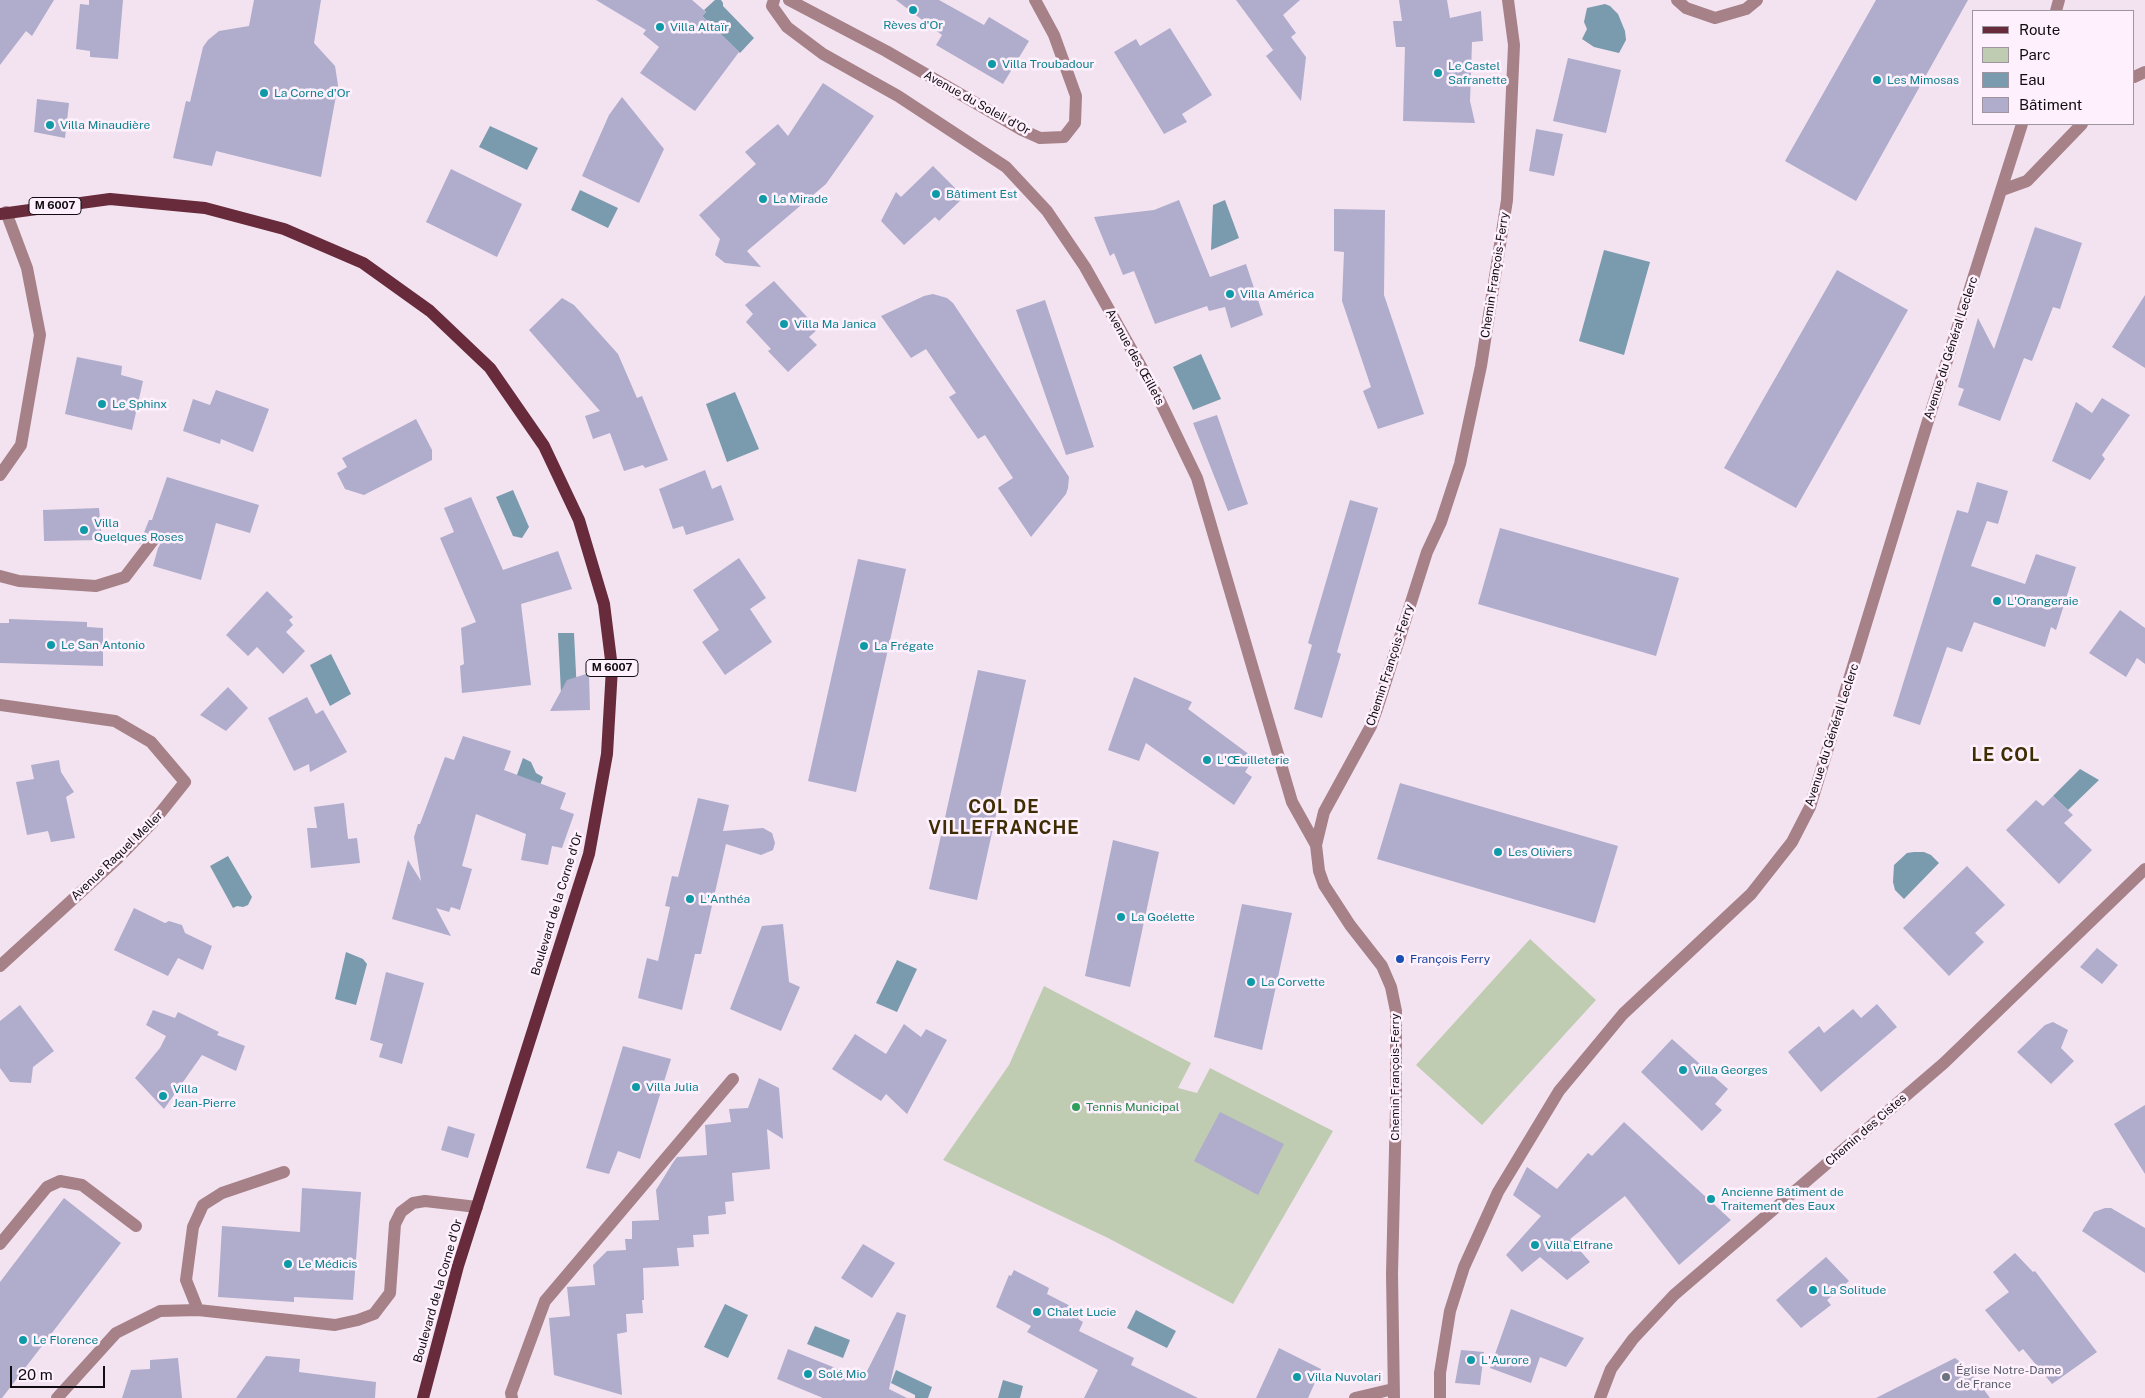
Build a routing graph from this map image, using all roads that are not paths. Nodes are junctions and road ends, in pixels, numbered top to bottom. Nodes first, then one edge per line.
1 (774, 0) edge
2 (789, 0) edge
3 (1036, 0) edge
4 (1508, 0) edge
5 (1677, 0) edge
6 (1757, 0) edge
7 (2022, 125) edge
8 (2081, 125) edge
9 (2002, 190) junction
10 (3, 213) edge
11 (0, 475) edge
12 (154, 539) dead end
13 (0, 576) edge
14 (0, 705) edge
15 (1316, 845) junction
16 (2145, 869) edge
17 (0, 966) edge
18 (733, 1079) dead end
19 (284, 1172) dead end
20 (477, 1207) junction
21 (136, 1226) dead end
22 (0, 1244) edge
23 (198, 1310) junction
24 (1393, 1393) edge
25 (57, 1398) edge
26 (423, 1398) edge
27 (512, 1398) edge
28 (1356, 1398) edge
29 (1440, 1398) edge
30 (1600, 1398) edge

1 - 15 street, Avenue des Œillets
2 - 3 street, Avenue du Soleil d'Or
4 - 15 street, Chemin François-Ferry
5 - 6 street
7 - 9 street, Avenue du Général Leclerc
8 - 9 street
9 - 29 street, Avenue du Général Leclerc
10 - 11 street
10 - 20 main road, Boulevard de la Corne d'Or / M 6007
12 - 13 street
14 - 17 street, Avenue Raquel Meller
15 - 24 street, Chemin François-Ferry
16 - 30 street, Chemin des Cistes
18 - 27 street
19 - 23 street
20 - 23 street
20 - 26 main road, Boulevard de la Corne d'Or / M 6007
21 - 22 street
23 - 25 street
24 - 28 street

